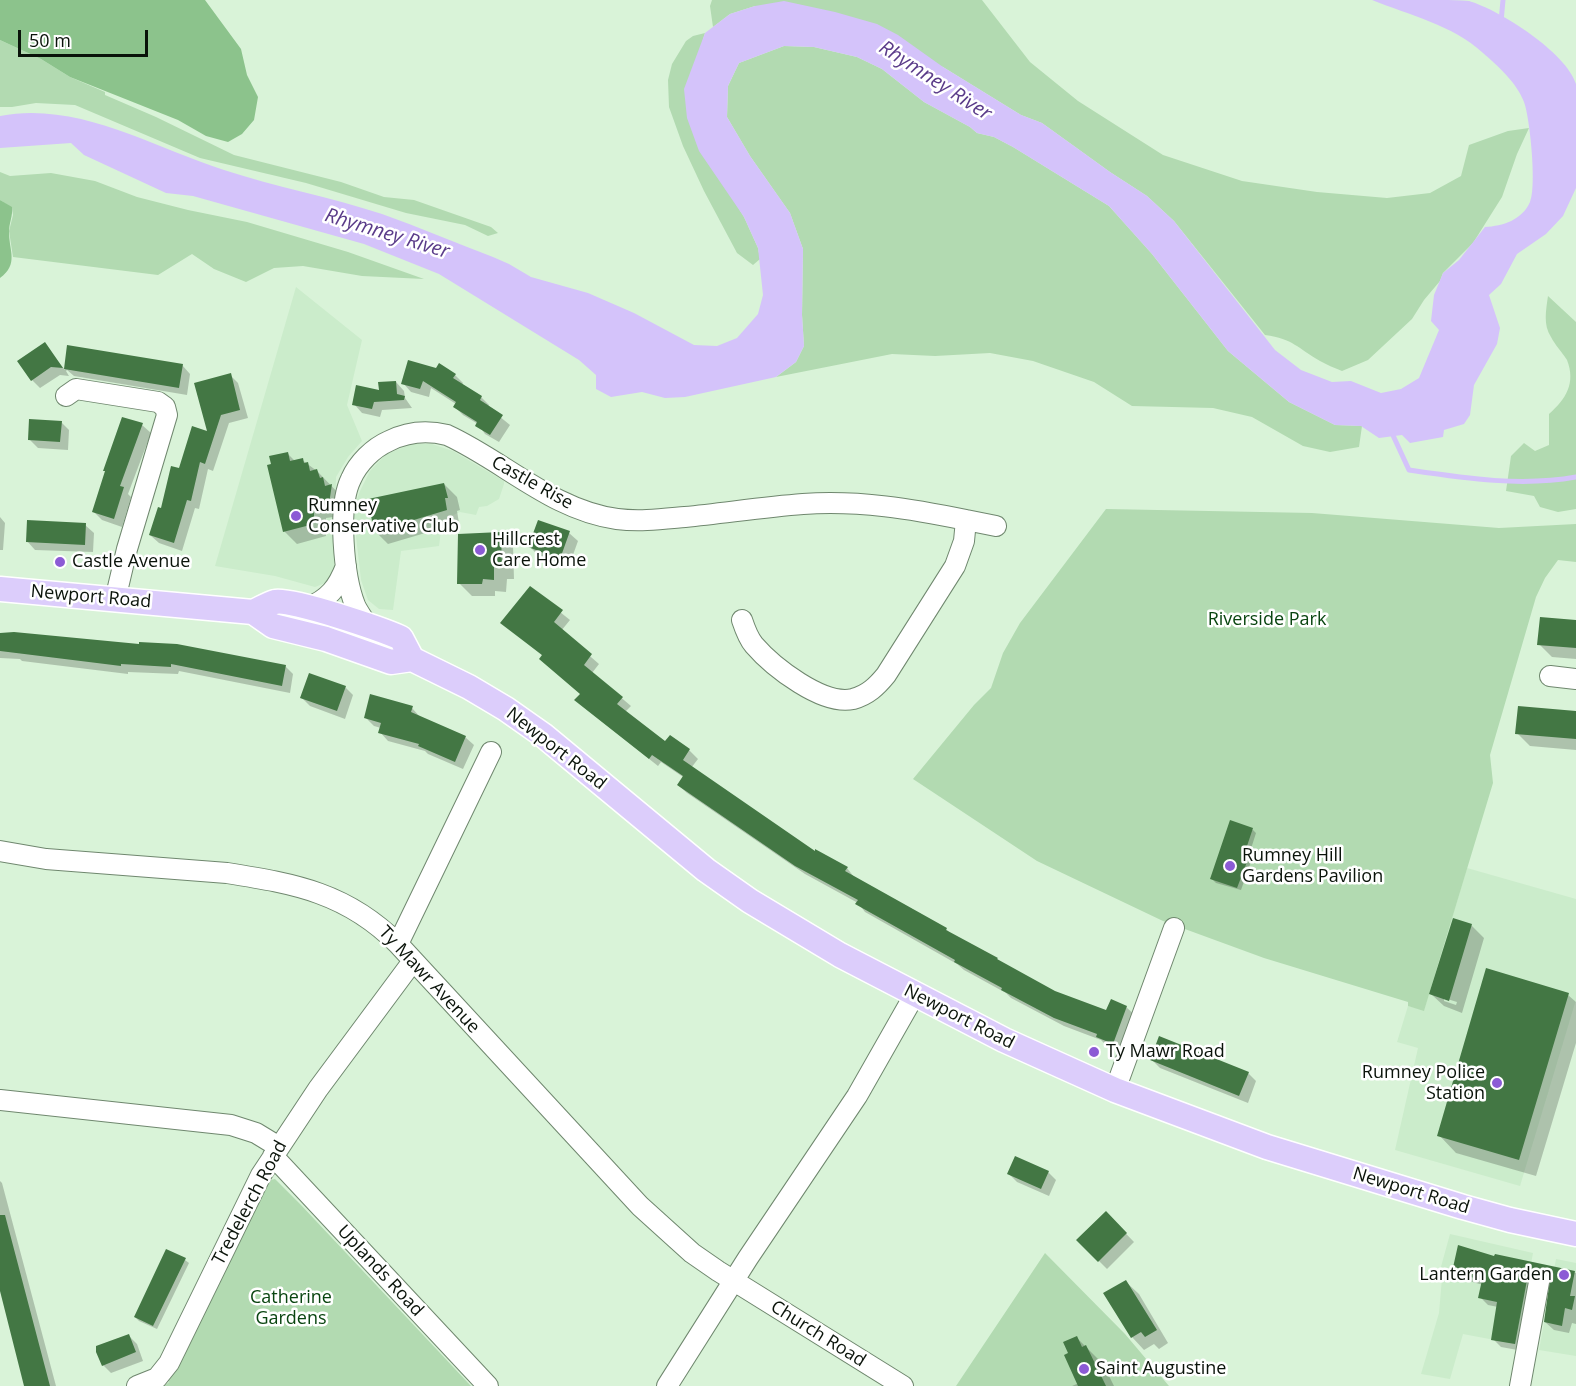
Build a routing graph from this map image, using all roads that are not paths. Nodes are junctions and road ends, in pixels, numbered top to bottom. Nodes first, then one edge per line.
1 (66, 396) dead end
2 (966, 520) junction
3 (996, 526) dead end
4 (346, 566) junction
5 (0, 589) edge
6 (115, 600) junction
7 (307, 608) junction
8 (253, 612) junction
9 (742, 620) dead end
10 (367, 625) junction
11 (412, 659) junction
12 (1550, 676) dead end
13 (1576, 679) edge
14 (491, 752) dead end
15 (0, 851) edge
16 (1174, 928) dead end
17 (398, 944) junction
18 (413, 961) junction
19 (915, 994) junction
20 (1115, 1090) junction
21 (0, 1100) edge
22 (276, 1151) junction
23 (1576, 1234) edge
24 (734, 1281) junction
25 (1539, 1282) dead end
26 (137, 1386) edge
27 (488, 1386) edge
28 (667, 1386) edge
29 (903, 1386) edge
30 (1520, 1386) edge

1 - 6 street
2 - 3 street, Castle Rise
2 - 4 street, Castle Rise
2 - 9 street
4 - 7 street
4 - 10 street, Castle Rise
5 - 6 main road, Newport Road
6 - 8 main road, Newport Road
7 - 8 main road, Newport Road
7 - 10 main road, Newport Road
8 - 11 main road, Newport Road
10 - 11 main road, Newport Road
11 - 19 main road, Newport Road
12 - 13 street
14 - 17 street
15 - 17 street, Ty Mawr Avenue
16 - 20 street
17 - 18 street, Ty Mawr Avenue
18 - 22 street, Tredelerch Road
18 - 24 street, Ty Mawr Avenue
19 - 20 main road, Newport Road
19 - 24 street
20 - 23 main road, Newport Road
21 - 22 street, Uplands Road
22 - 26 street, Tredelerch Road
22 - 27 street, Uplands Road
24 - 28 street
24 - 29 street, Church Road
25 - 30 street

